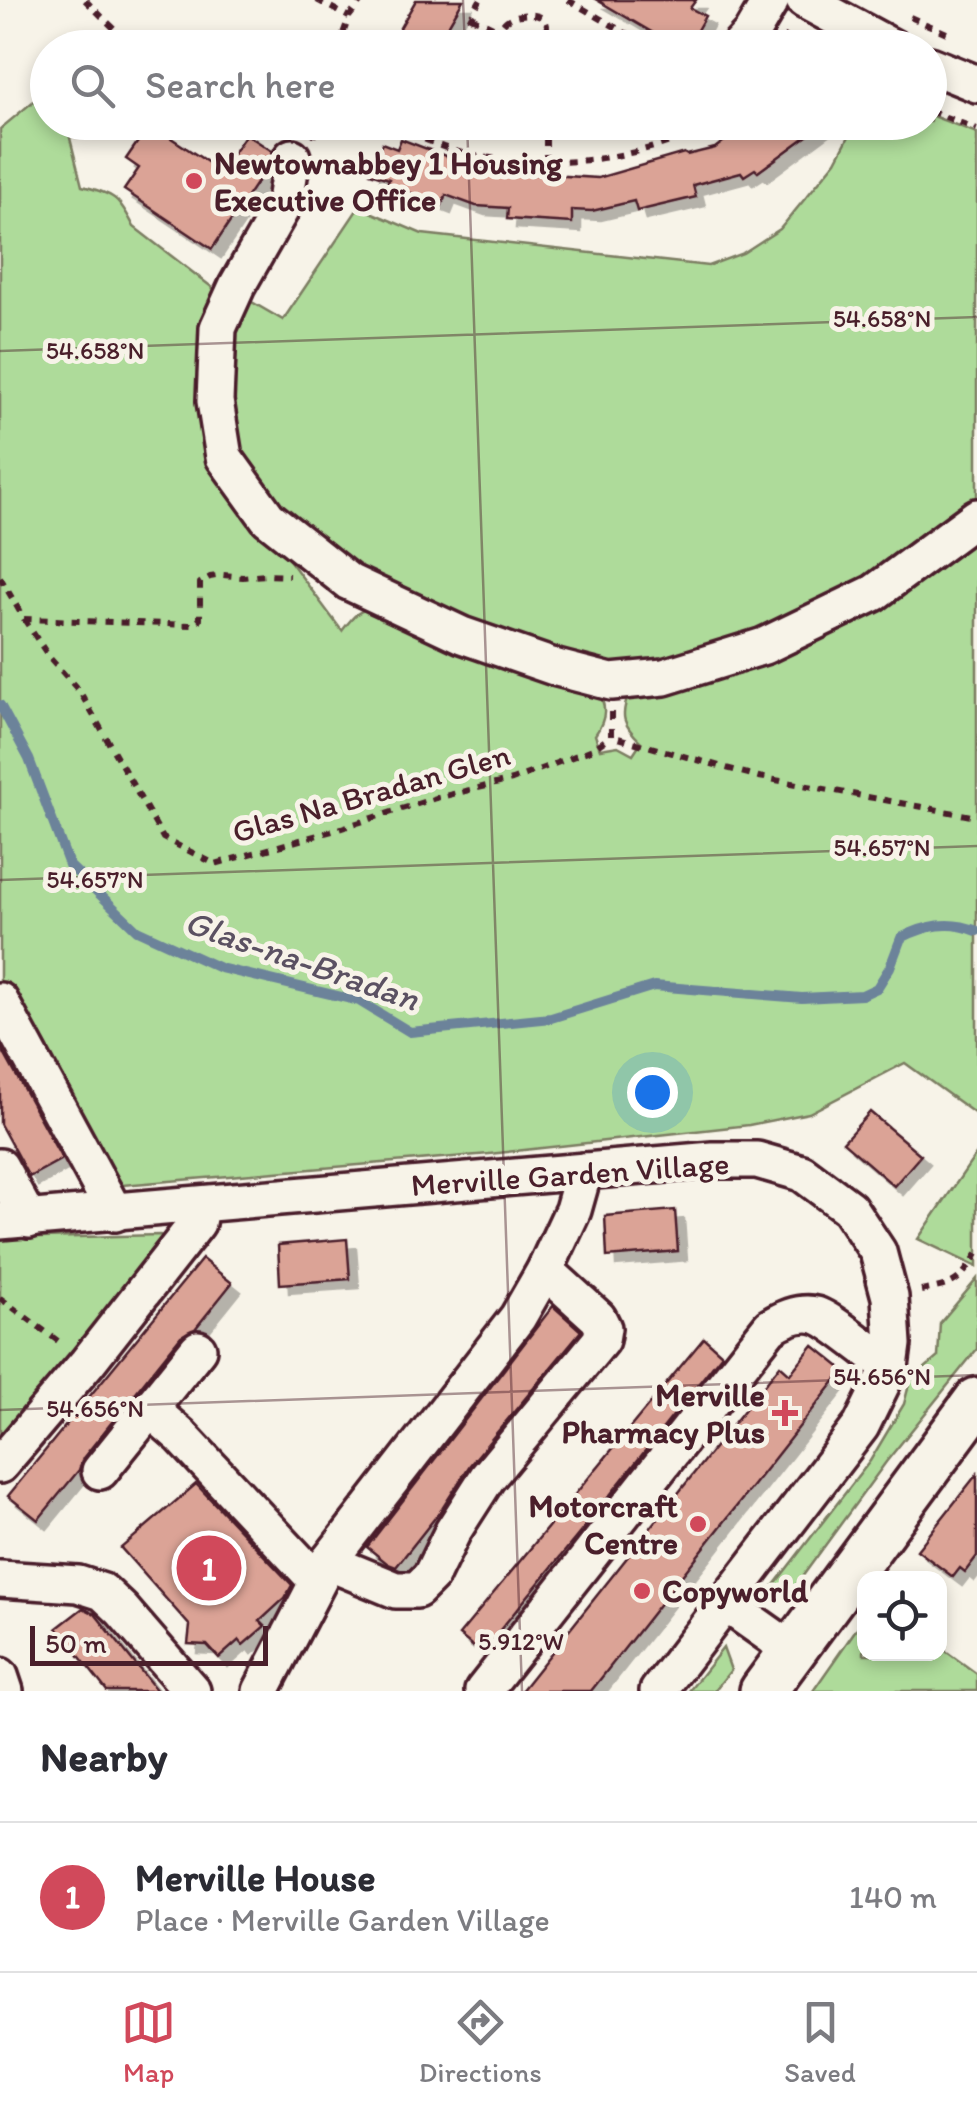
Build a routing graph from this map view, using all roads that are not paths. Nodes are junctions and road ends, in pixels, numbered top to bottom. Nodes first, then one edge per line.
1 (771, 0) edge
2 (804, 0) edge
3 (875, 14) edge
4 (753, 30) edge
5 (947, 72) edge
6 (977, 84) edge
7 (292, 157) dead end
8 (977, 518) edge
9 (0, 1001) edge
10 (0, 1168) edge
11 (584, 1171) junction
12 (200, 1205) junction
13 (115, 1213) junction
14 (14, 1220) edge
15 (545, 1270) junction
16 (198, 1349) dead end
17 (890, 1368) junction
18 (977, 1401) edge
19 (150, 1409) junction
20 (0, 1465) edge
21 (100, 1471) dead end
22 (323, 1571) junction
23 (0, 1579) edge
24 (725, 1603) junction
25 (792, 1655) junction
26 (0, 1676) edge
27 (5, 1691) edge
28 (192, 1691) edge
29 (261, 1691) edge
30 (483, 1691) edge
31 (658, 1691) edge
32 (763, 1691) edge

1 - 4 street
2 - 3 street
5 - 6 street
7 - 8 street
9 - 13 street
10 - 14 street
11 - 12 street, Merville Garden Village
11 - 15 street
11 - 17 street, Merville Garden Village
12 - 13 street, Merville Garden Village
12 - 20 street
13 - 14 street, Merville Garden Village
15 - 22 street
15 - 22 street
16 - 19 street
17 - 24 street, Merville Garden Village
17 - 30 street
18 - 25 main road
19 - 21 street
19 - 22 street
22 - 29 street
23 - 28 street
24 - 25 street
24 - 31 street, Merville Garden Village
25 - 32 main road
26 - 27 street

